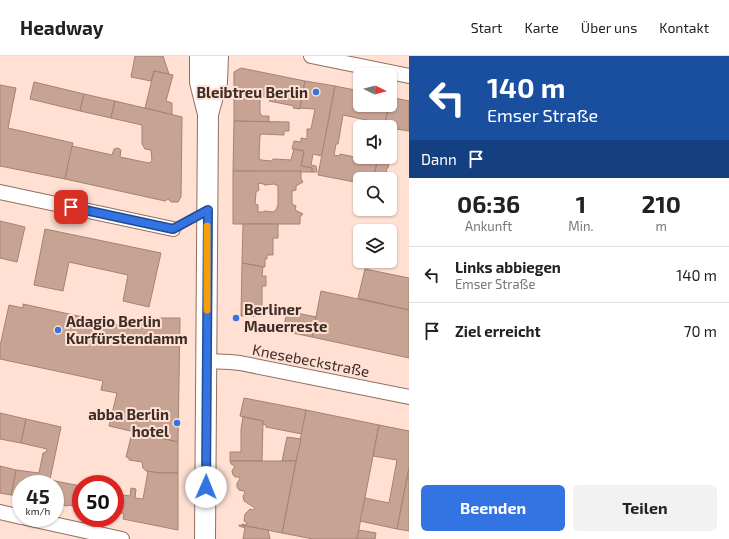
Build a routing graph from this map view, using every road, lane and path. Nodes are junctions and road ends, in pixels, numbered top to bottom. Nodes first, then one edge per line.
1 (200, 56) edge
2 (218, 56) edge
3 (311, 56) edge
4 (409, 76) edge
5 (208, 114) junction
6 (0, 192) edge
7 (208, 210) junction
8 (173, 229) joint
9 (206, 361) junction
10 (409, 397) edge
11 (0, 512) edge
12 (12, 515) edge
13 (64, 526) edge
14 (122, 539) edge
15 (205, 539) edge

1 - 5 main road
2 - 5 main road
3 - 4 street
5 - 7 main road
6 - 8 street
7 - 8 lane
7 - 9 main road
9 - 10 street, Knesebeckstraße
9 - 15 main road
11 - 12 street
13 - 14 street

